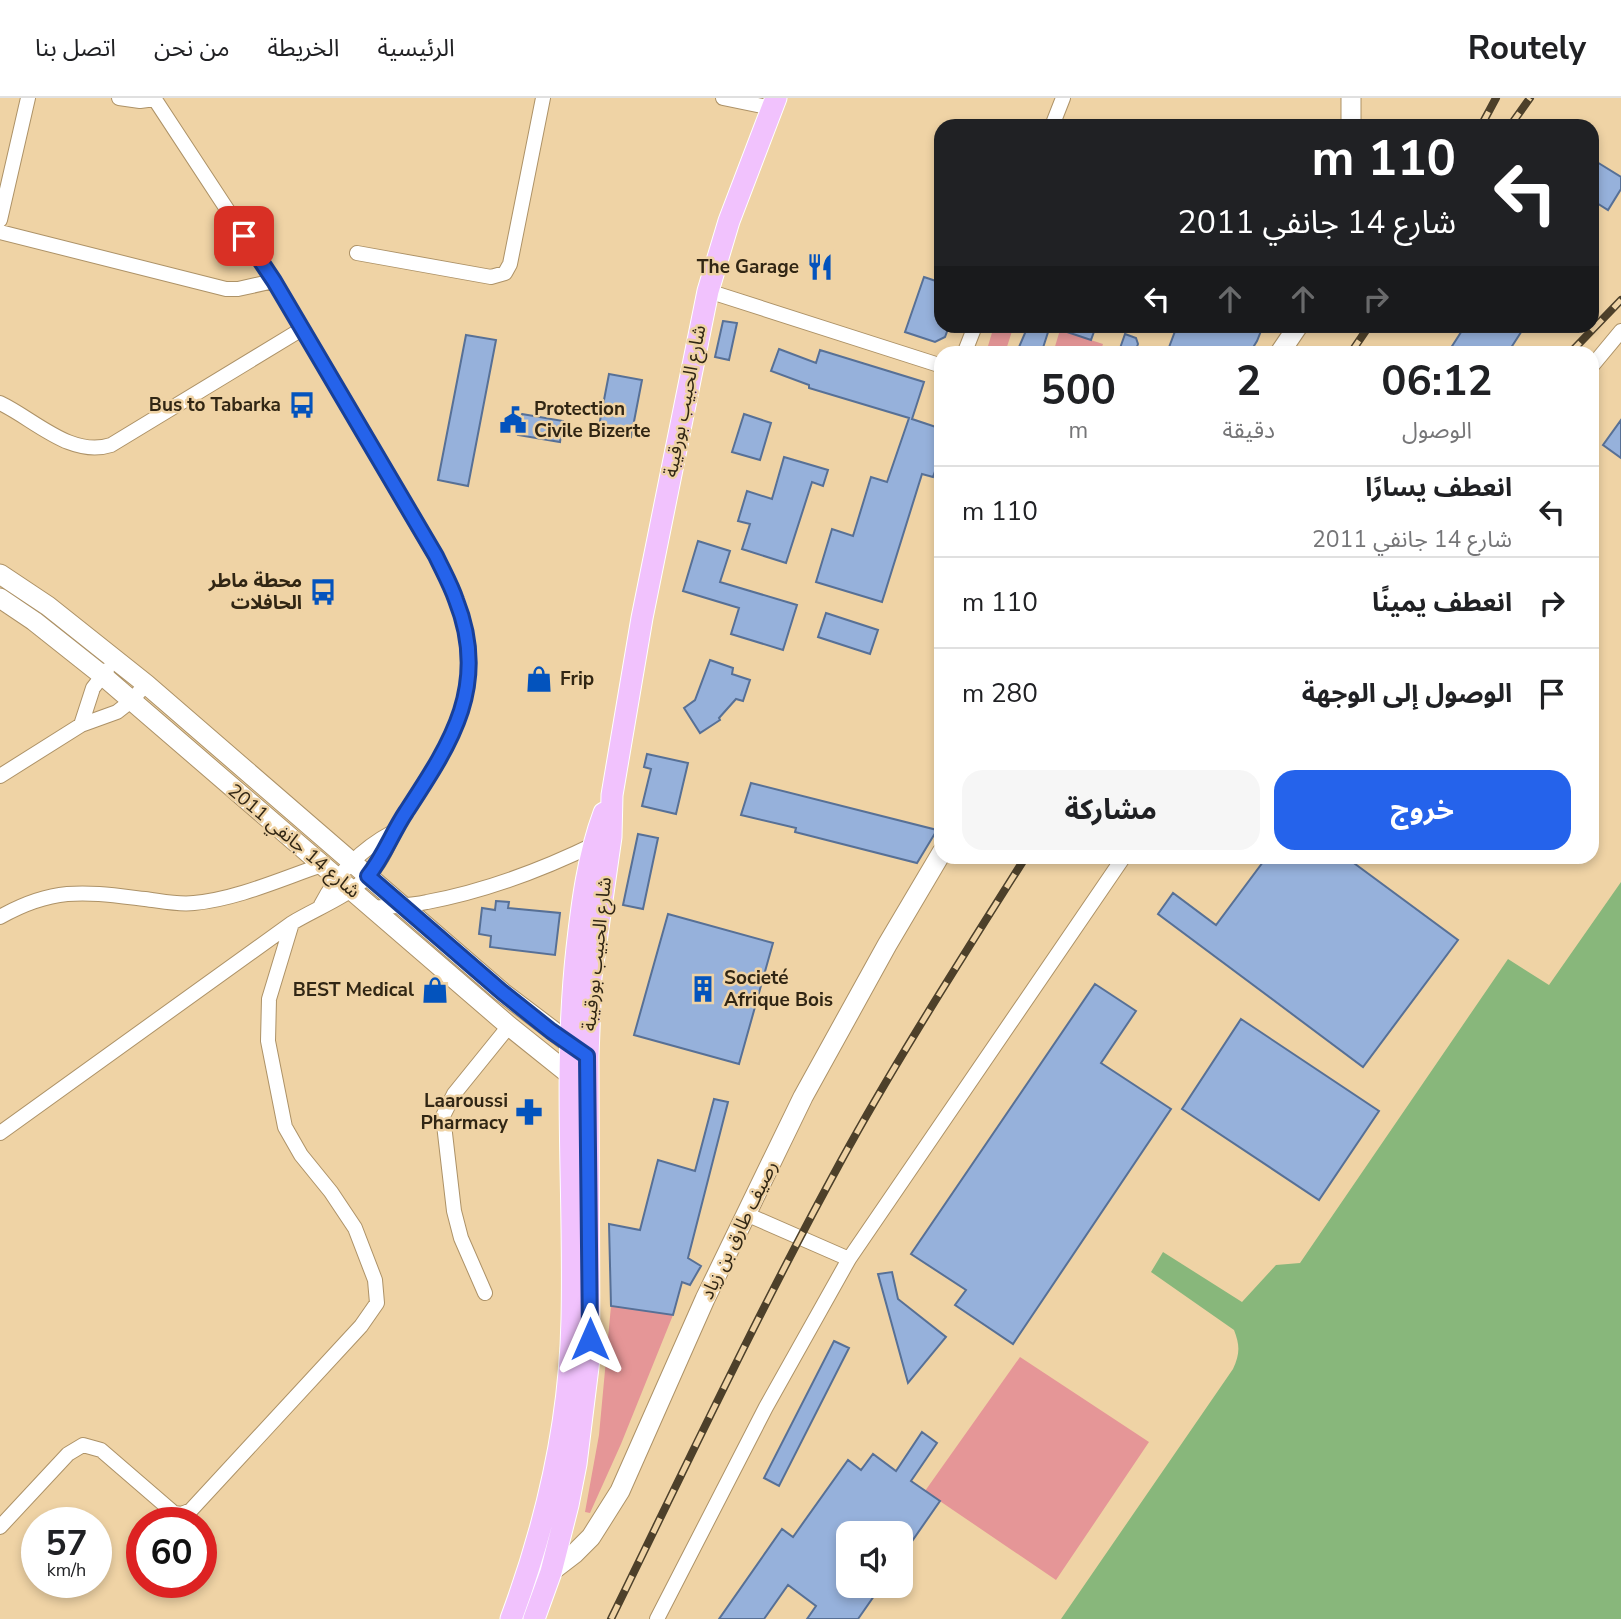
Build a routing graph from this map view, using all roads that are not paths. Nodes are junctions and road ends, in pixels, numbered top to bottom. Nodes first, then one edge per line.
1 (28, 98) edge
2 (119, 98) edge
3 (543, 98) edge
4 (723, 98) edge
5 (1063, 98) edge
6 (1351, 98) edge
7 (155, 99) edge
8 (774, 103) edge
9 (1055, 119) edge
10 (1351, 119) edge
11 (0, 220) edge
12 (0, 232) edge
13 (357, 254) dead end
14 (274, 281) junction
15 (708, 291) junction
16 (302, 329) junction
17 (1621, 331) edge
18 (1599, 358) edge
19 (934, 363) edge
20 (0, 403) edge
21 (0, 574) edge
22 (0, 598) edge
23 (116, 660) junction
24 (102, 676) junction
25 (146, 684) junction
26 (131, 701) junction
27 (81, 725) junction
28 (0, 776) edge
29 (393, 831) junction
30 (603, 841) junction
31 (352, 861) junction
32 (935, 864) edge
33 (1119, 864) edge
34 (368, 876) junction
35 (337, 877) junction
36 (402, 905) junction
37 (373, 908) junction
38 (0, 917) edge
39 (292, 923) junction
40 (509, 1026) junction
41 (578, 1050) junction
42 (569, 1075) junction
43 (587, 1087) junction
44 (0, 1133) edge
45 (746, 1214) junction
46 (849, 1259) junction
47 (485, 1293) dead end
48 (0, 1527) edge
49 (551, 1572) junction
50 (522, 1590) junction
51 (511, 1619) edge
52 (534, 1619) edge
53 (657, 1619) edge

1 - 11 street
2 - 7 street
3 - 13 street
4 - 8 street
5 - 9 street
6 - 10 main road
7 - 14 street
8 - 15 main road, شارع الحبيب بورقيبة
12 - 14 street
14 - 16 street
15 - 19 street
15 - 30 main road, شارع الحبيب بورقيبة
16 - 20 street
16 - 29 street
17 - 18 street
21 - 23 main road, شارع 14 جانفي 2011
22 - 24 main road, شارع 14 جانفي 2011
23 - 24 street
23 - 25 main road, شارع 14 جانفي 2011
24 - 26 main road, شارع 14 جانفي 2011
24 - 27 street
25 - 26 street
25 - 31 main road, شارع 14 جانفي 2011
26 - 27 street
26 - 35 main road, شارع 14 جانفي 2011
27 - 28 street
29 - 31 street
29 - 34 street
30 - 36 street
30 - 41 main road, شارع الحبيب بورقيبة
31 - 34 main road, شارع 14 جانفي 2011
31 - 35 street
32 - 45 main road, رصيف طارق بن زياد
33 - 46 street
34 - 35 street
34 - 36 main road, شارع 14 جانفي 2011
35 - 37 main road, شارع 14 جانفي 2011
35 - 38 street
35 - 39 street
36 - 37 street
36 - 41 main road, شارع 14 جانفي 2011
37 - 40 main road, شارع 14 جانفي 2011
39 - 44 street
39 - 48 street
40 - 42 main road, شارع 14 جانفي 2011
40 - 47 street
41 - 42 main road, شارع الحبيب بورقيبة
41 - 43 main road, شارع الحبيب بورقيبة
42 - 43 main road, شارع 14 جانفي 2011
42 - 50 main road, شارع الحبيب بورقيبة
43 - 49 main road, شارع الحبيب بورقيبة
45 - 46 street
45 - 49 main road, رصيف طارق بن زياد
46 - 53 street
49 - 50 main road, رصيف طارق بن زياد
49 - 52 main road, شارع الحبيب بورقيبة
50 - 51 main road, شارع الحبيب بورقيبة

